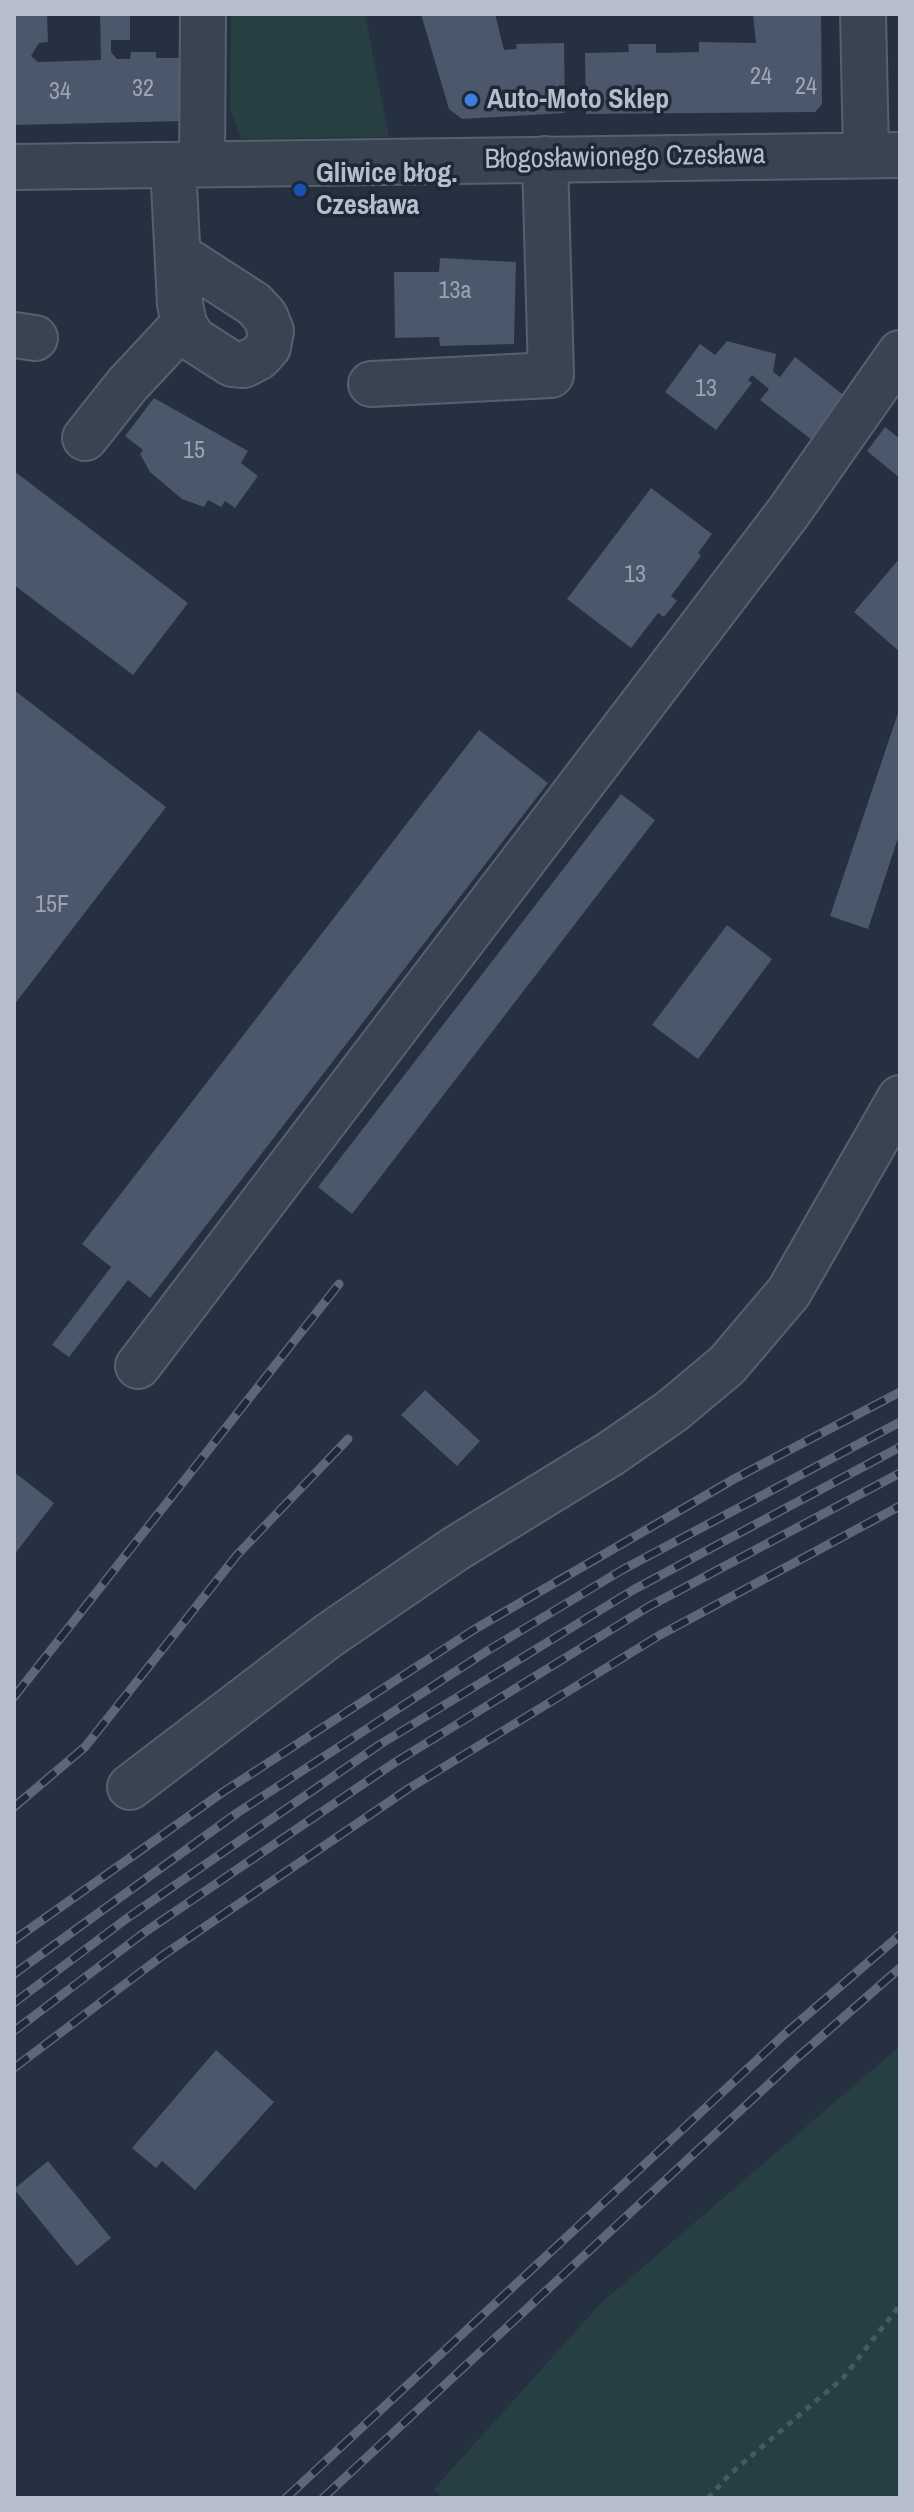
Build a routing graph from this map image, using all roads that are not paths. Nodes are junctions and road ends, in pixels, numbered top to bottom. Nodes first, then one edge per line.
1 (203, 14) edge
2 (863, 14) edge
3 (883, 154) edge
4 (545, 159) junction
5 (188, 164) junction
6 (14, 167) edge
7 (178, 255) junction
8 (184, 324) junction
9 (900, 353) edge
10 (371, 384) dead end
11 (85, 438) dead end
12 (900, 1098) edge
13 (138, 1366) dead end
14 (130, 1787) dead end

1 - 5 street
2 - 3 street
3 - 4 street, Błogosławionego Czesława
4 - 5 street, Błogosławionego Czesława
4 - 10 street
5 - 6 street, Błogosławionego Czesława
5 - 7 street
7 - 8 street
7 - 8 street
8 - 11 street
9 - 13 street
12 - 14 street

